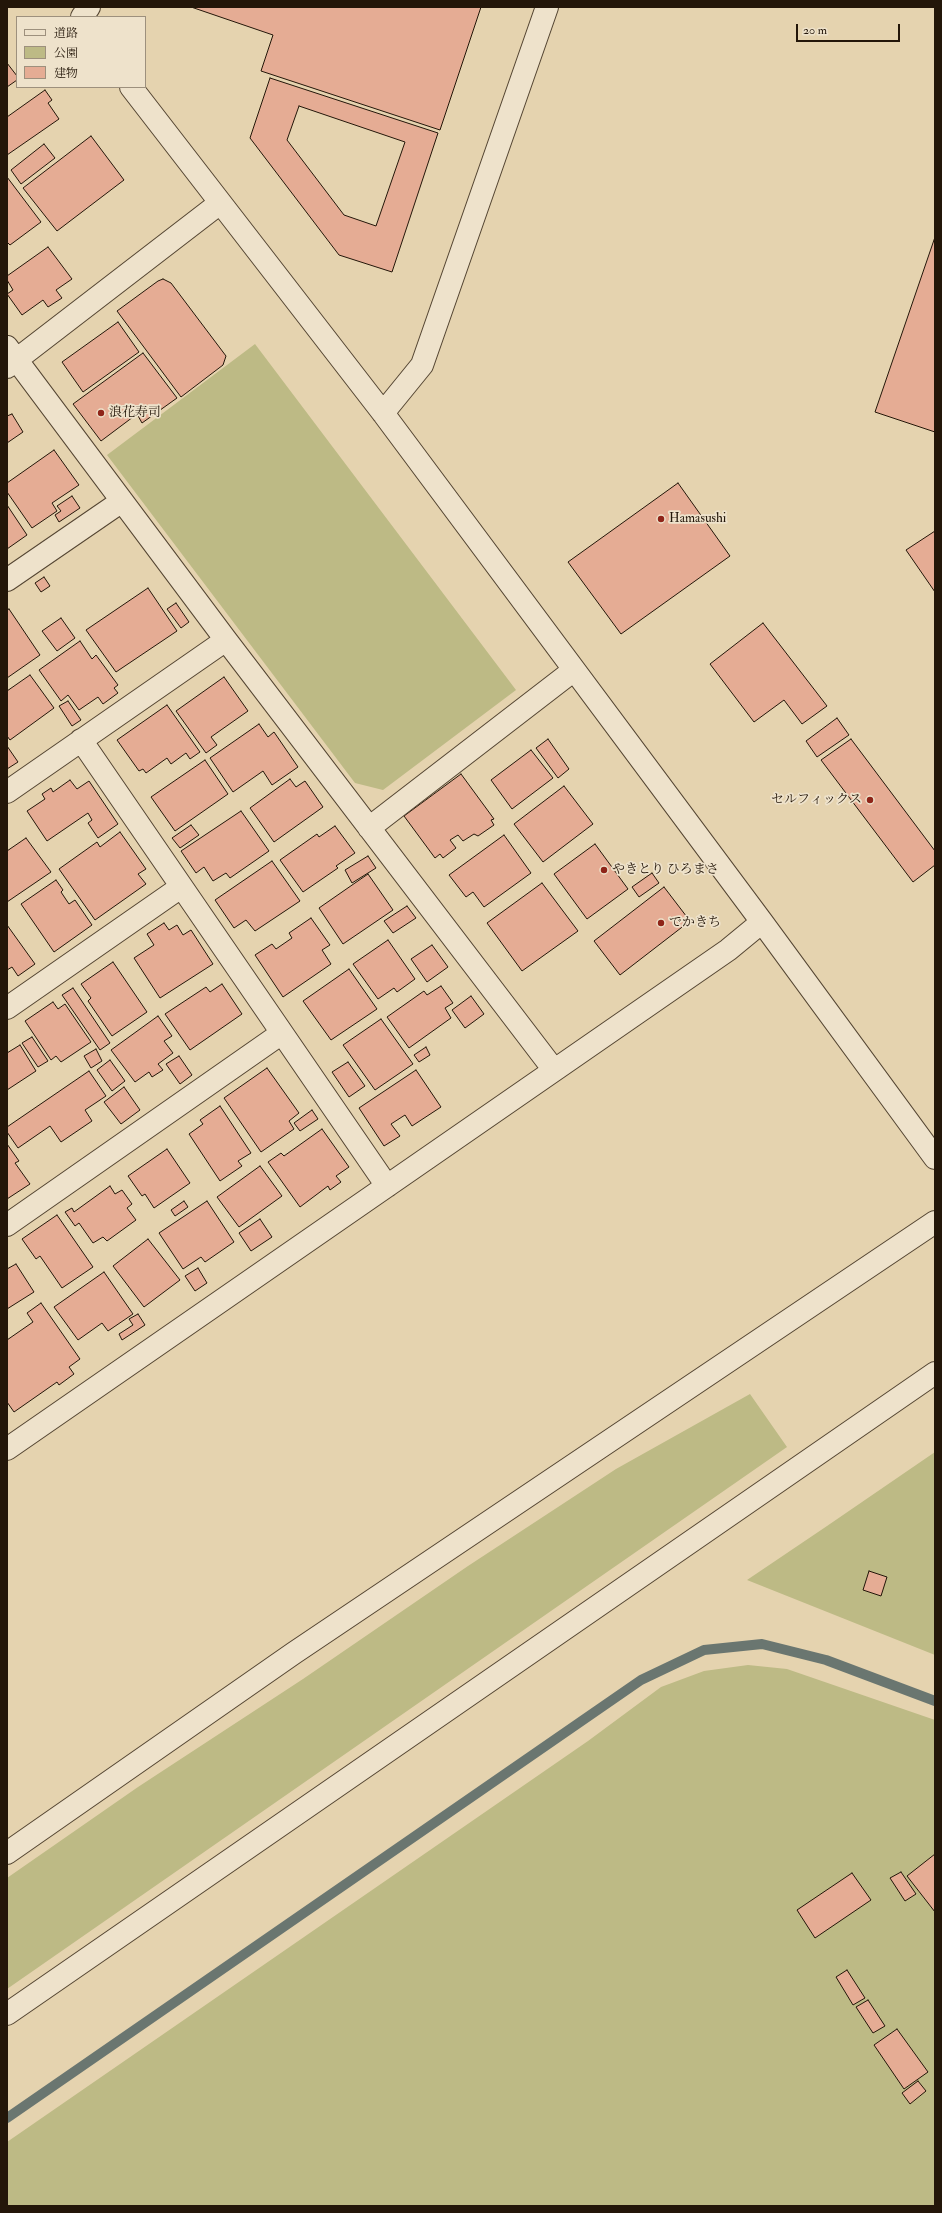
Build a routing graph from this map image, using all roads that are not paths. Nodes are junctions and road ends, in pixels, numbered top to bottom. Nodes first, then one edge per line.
1 (71, 7) edge
2 (89, 7) edge
3 (547, 7) edge
4 (77, 16) edge
5 (83, 16) edge
6 (132, 88) edge
7 (220, 203) junction
8 (10, 358) edge
9 (383, 413) junction
10 (122, 501) junction
11 (7, 580) edge
12 (226, 640) junction
13 (574, 670) junction
14 (81, 740) junction
15 (7, 792) edge
16 (369, 828) junction
17 (182, 887) junction
18 (762, 922) junction
19 (7, 1008) edge
20 (282, 1033) junction
21 (554, 1070) junction
22 (935, 1158) edge
23 (387, 1186) junction
24 (935, 1222) edge
25 (7, 1225) edge
26 (935, 1373) edge
27 (7, 1449) edge
28 (7, 1853) edge
29 (7, 2014) edge

1 - 4 street
2 - 5 street
3 - 9 street
6 - 7 street
7 - 8 street
7 - 9 street
8 - 10 street
9 - 13 street
10 - 11 street
10 - 12 street
12 - 14 street
12 - 16 street
13 - 16 street
13 - 18 street
14 - 15 street
14 - 17 street
16 - 21 street
17 - 19 street
17 - 20 street
18 - 21 street
18 - 22 street
20 - 23 street
20 - 25 street
21 - 23 street
23 - 27 street
24 - 28 street
26 - 29 street

